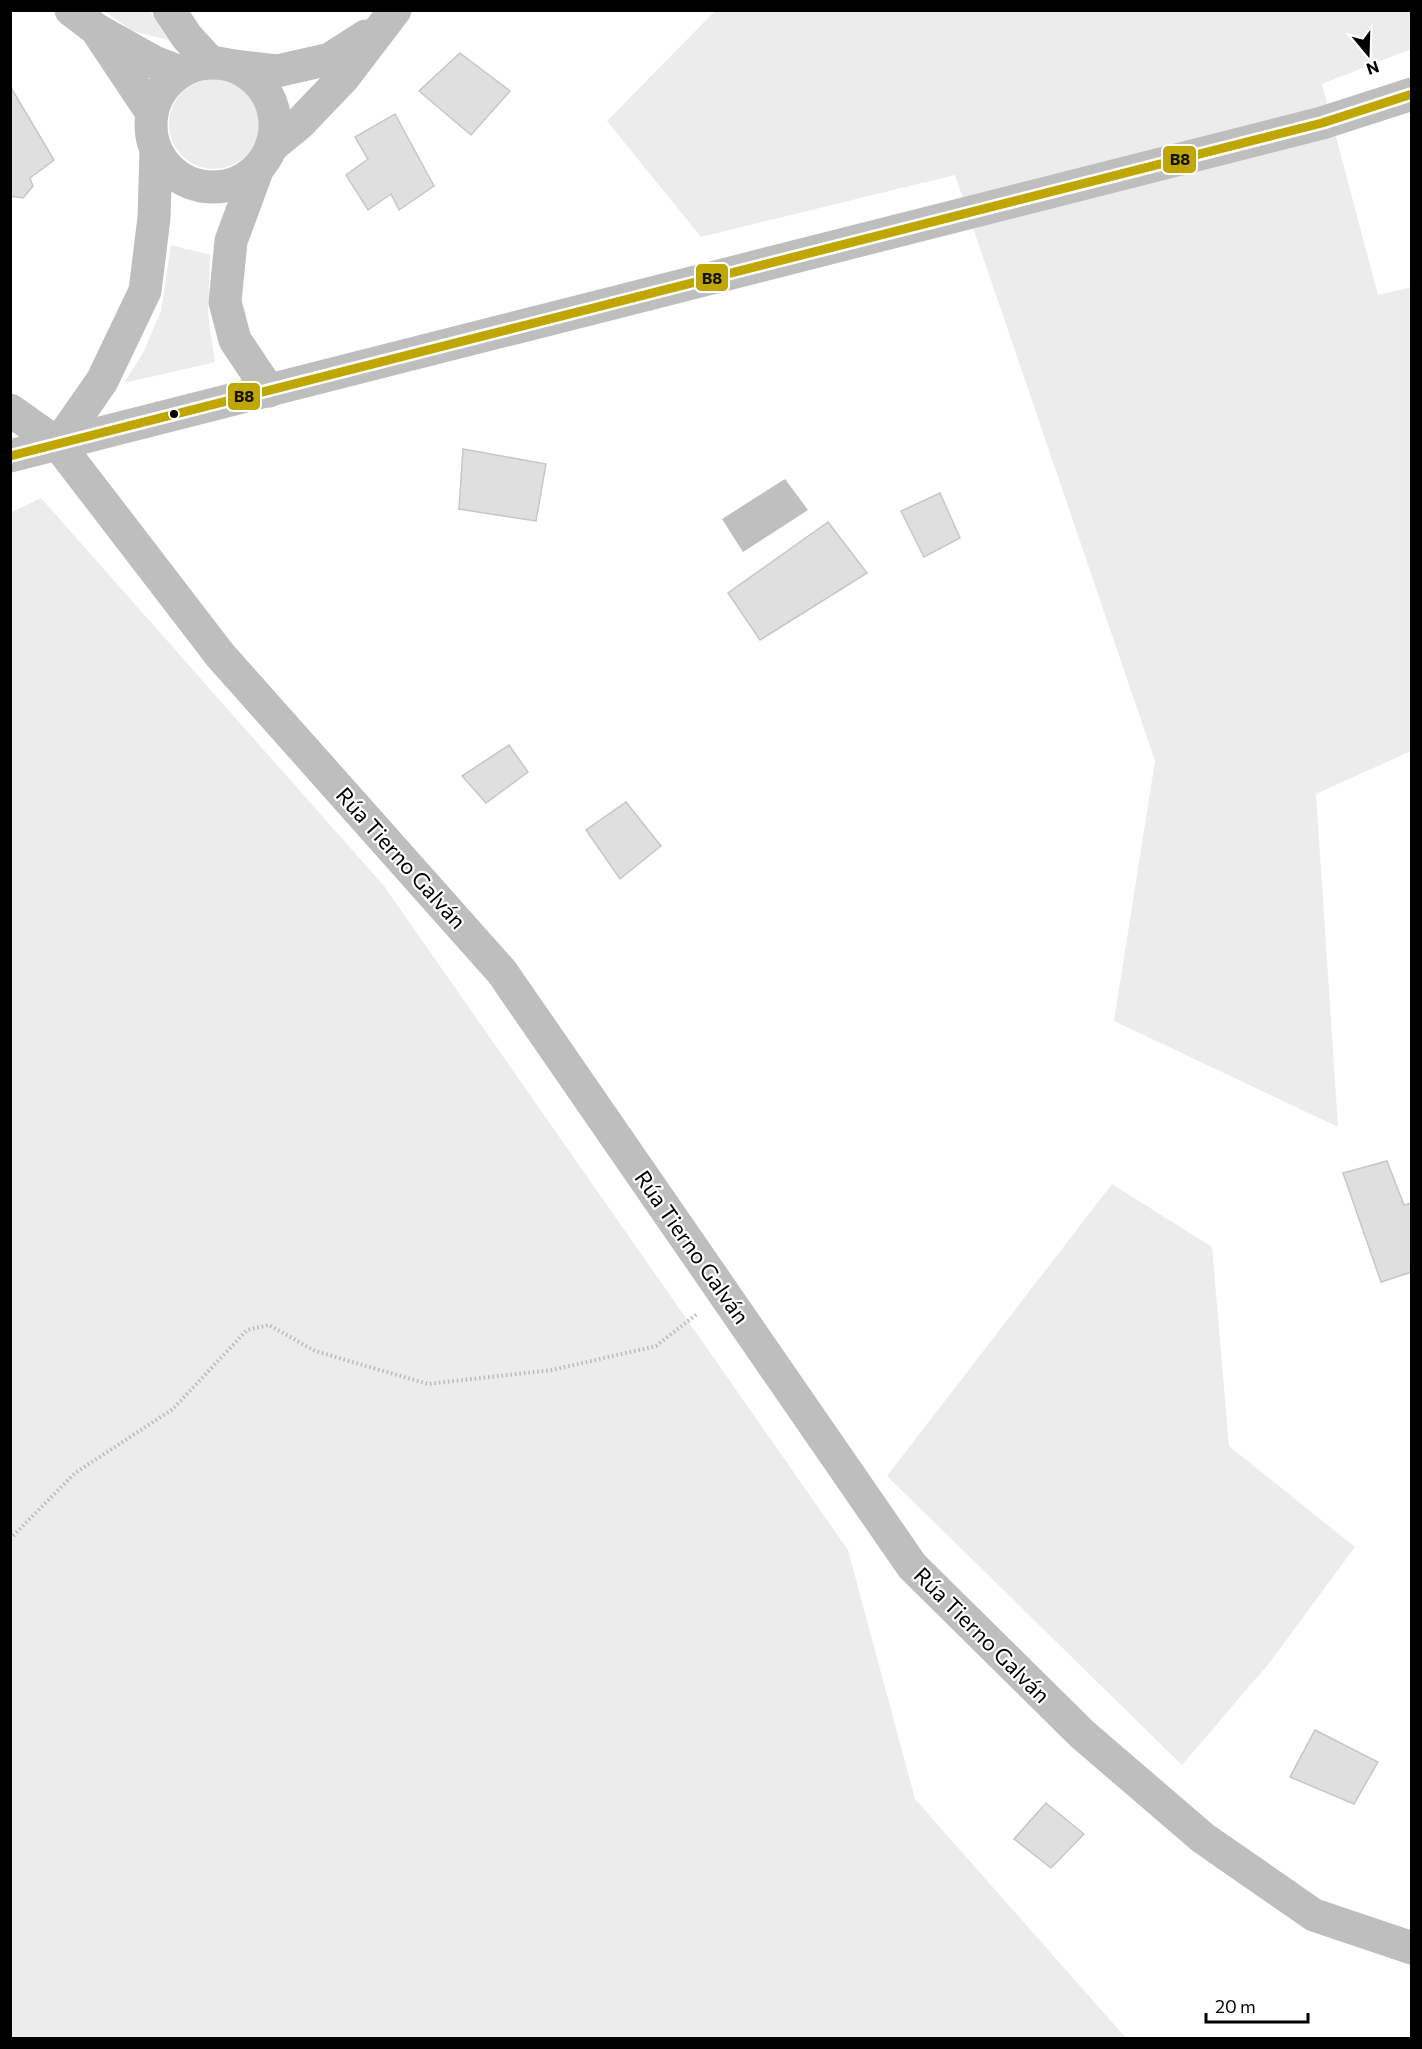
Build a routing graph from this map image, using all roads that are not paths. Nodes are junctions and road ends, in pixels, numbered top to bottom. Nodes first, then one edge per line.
1 (169, 10) edge
2 (79, 16) edge
3 (389, 18) edge
4 (208, 67) junction
5 (1412, 94) edge
6 (152, 113) junction
7 (156, 151) junction
8 (265, 157) junction
9 (269, 391) junction
10 (10, 410) edge
11 (58, 444) junction
12 (10, 456) edge
13 (1412, 1948) edge

1 - 4 street
2 - 4 street
2 - 6 street
3 - 4 street
3 - 8 street
4 - 6 street
4 - 8 street
5 - 9 street
6 - 7 street
7 - 8 street
7 - 11 street
8 - 9 street
9 - 11 street
10 - 11 street, Rúa Tierno Galván
11 - 12 street
11 - 13 street, Rúa Tierno Galván

